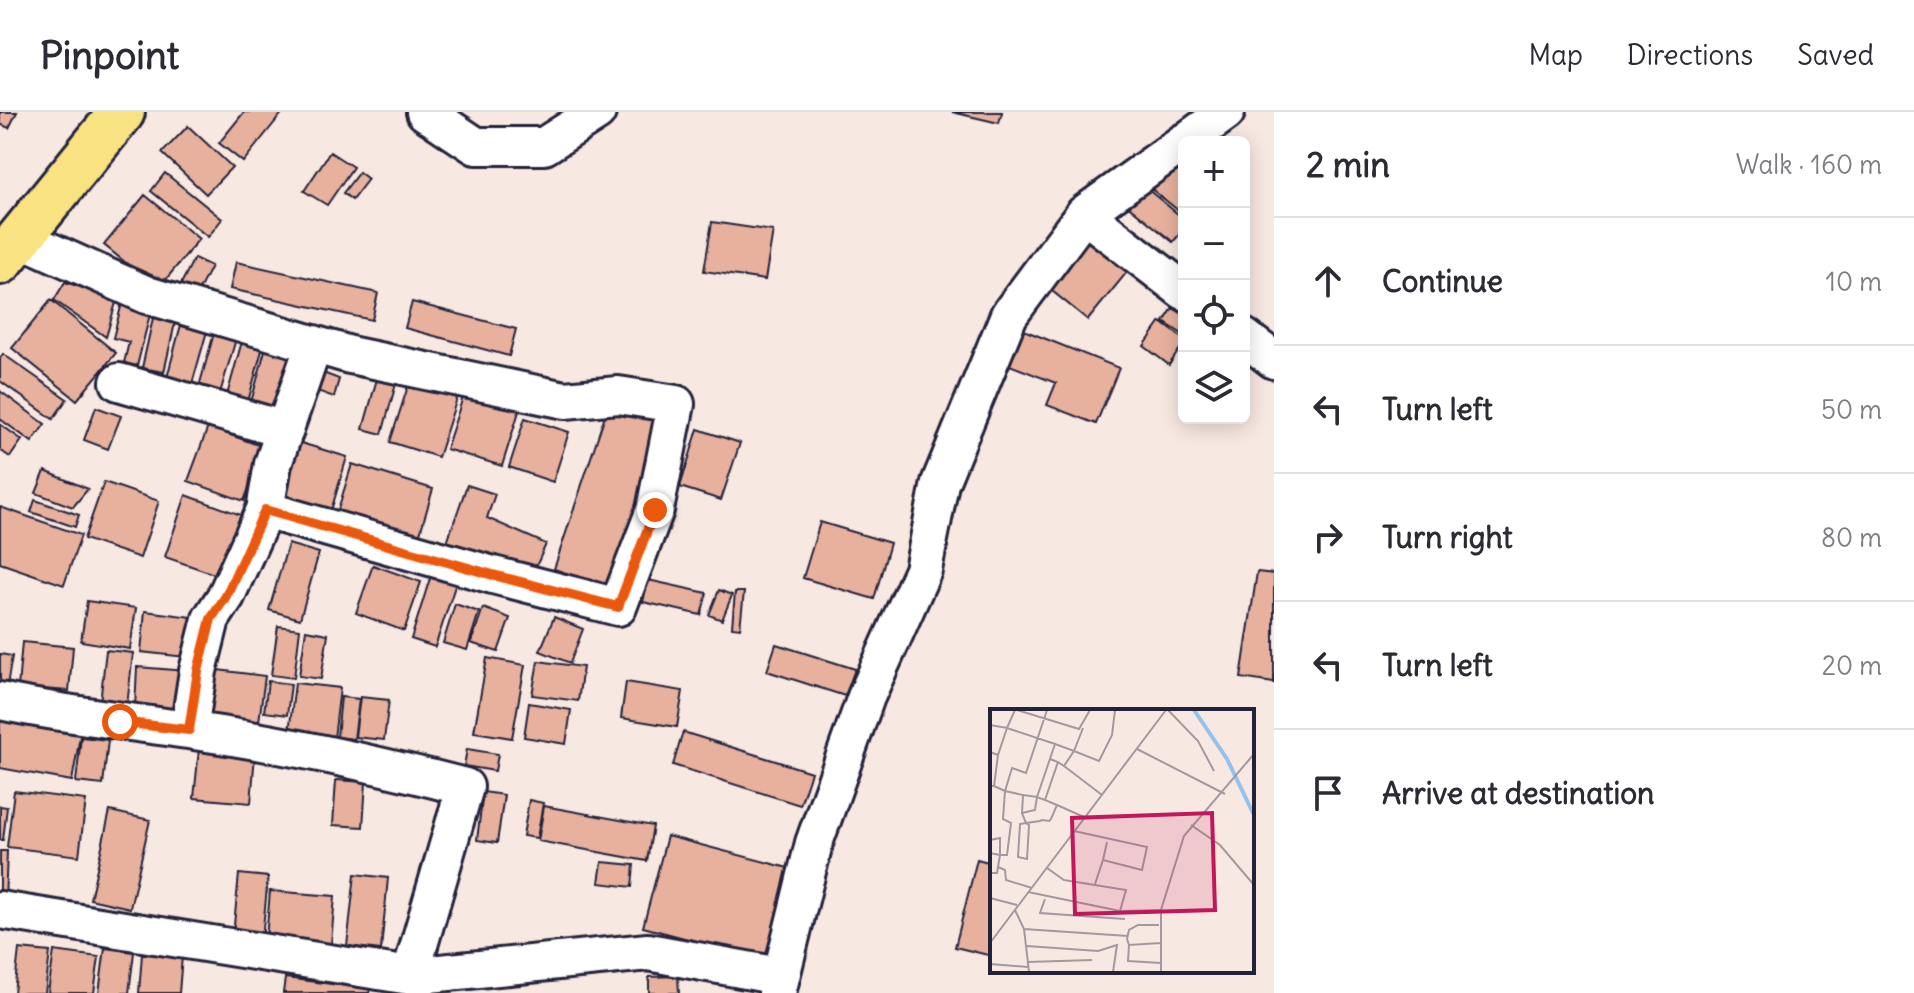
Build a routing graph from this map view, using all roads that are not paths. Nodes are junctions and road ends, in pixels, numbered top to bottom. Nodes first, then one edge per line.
1 (425, 112) edge
2 (597, 112) edge
3 (1226, 112) edge
4 (119, 113) edge
5 (1192, 136) edge
6 (1178, 146) edge
7 (1084, 214) junction
8 (10, 250) edge
9 (1178, 286) edge
10 (1250, 342) edge
11 (314, 344) junction
12 (1274, 360) edge
13 (119, 382) dead end
14 (285, 430) junction
15 (265, 510) junction
16 (0, 701) edge
17 (189, 730) junction
18 (0, 910) edge
19 (410, 976) junction
20 (778, 984) edge

1 - 2 street
3 - 5 street
4 - 8 main road
6 - 7 street
7 - 9 street
7 - 20 street
8 - 11 street
10 - 12 street
11 - 14 street
11 - 15 street
13 - 14 street
14 - 15 street
15 - 17 street
16 - 17 street
17 - 19 street
18 - 19 street
19 - 20 street

